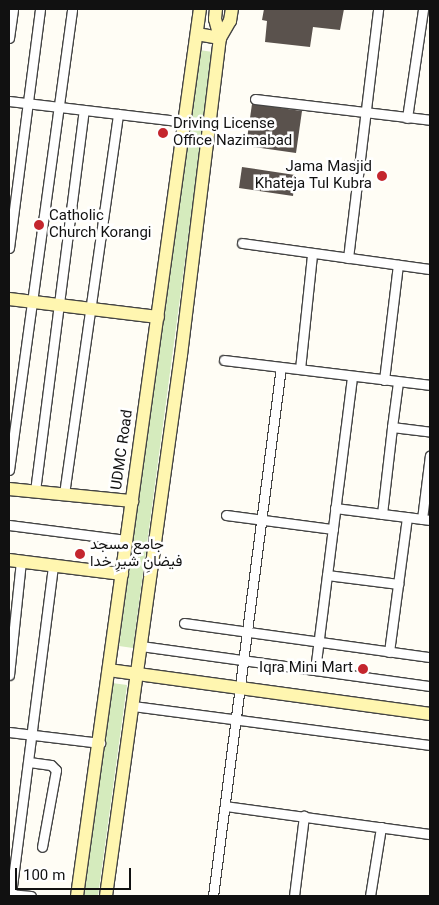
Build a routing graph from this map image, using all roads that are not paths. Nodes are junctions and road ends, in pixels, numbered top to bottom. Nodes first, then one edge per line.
1 (13, 9) edge
2 (40, 9) edge
3 (72, 9) edge
4 (200, 9) edge
5 (216, 9) edge
6 (232, 9) edge
7 (378, 9) edge
8 (423, 9) edge
9 (197, 34) junction
10 (9, 38) edge
11 (220, 38) junction
12 (255, 99) dead end
13 (9, 101) edge
14 (28, 103) junction
15 (58, 107) junction
16 (84, 110) junction
17 (366, 112) junction
18 (118, 114) junction
19 (407, 118) junction
20 (430, 120) edge
21 (184, 122) junction
22 (242, 243) dead end
23 (9, 248) edge
24 (312, 254) junction
25 (348, 258) junction
26 (398, 265) junction
27 (430, 270) edge
28 (9, 299) edge
29 (31, 302) junction
30 (58, 305) junction
31 (91, 309) junction
32 (158, 317) junction
33 (224, 360) dead end
34 (280, 368) junction
35 (300, 370) junction
36 (352, 376) junction
37 (384, 380) junction
38 (398, 382) junction
39 (430, 385) edge
40 (392, 427) junction
41 (430, 432) edge
42 (430, 455) edge
43 (9, 470) edge
44 (9, 488) edge
45 (36, 491) junction
46 (64, 494) junction
47 (132, 501) junction
48 (335, 508) junction
49 (382, 514) junction
50 (226, 515) dead end
51 (407, 517) junction
52 (426, 519) edge
53 (262, 520) junction
54 (9, 525) edge
55 (333, 529) junction
56 (126, 540) junction
57 (15, 561) edge
58 (53, 565) junction
59 (122, 574) junction
60 (327, 575) junction
61 (398, 584) junction
62 (184, 622) dead end
63 (248, 632) junction
64 (318, 642) junction
65 (141, 646) junction
66 (389, 652) junction
67 (430, 657) edge
68 (244, 660) junction
69 (109, 670) junction
70 (315, 670) junction
71 (138, 674) junction
72 (9, 675) edge
73 (430, 686) edge
74 (241, 688) junction
75 (133, 706) junction
76 (430, 714) edge
77 (236, 720) junction
78 (9, 732) edge
79 (32, 735) junction
80 (100, 743) junction
81 (430, 745) edge
82 (29, 762) junction
83 (225, 806) junction
84 (304, 816) junction
85 (381, 827) junction
86 (430, 834) edge
87 (42, 847) dead end
88 (10, 894) edge
89 (31, 896) edge
90 (77, 896) edge
91 (106, 896) edge
92 (213, 896) edge
93 (294, 896) edge
94 (370, 896) edge

1 - 10 street
2 - 14 street
3 - 15 street
4 - 9 main road, UDMC Road
5 - 11 main road
6 - 11 main road
7 - 17 street
8 - 19 street
9 - 11 main road
9 - 21 main road, UDMC Road
11 - 65 main road
12 - 17 street
13 - 14 street
14 - 15 street
14 - 23 street
15 - 16 street
15 - 29 street
16 - 18 street
16 - 30 street
17 - 19 street
17 - 25 street
18 - 21 street
18 - 31 street
19 - 20 street
21 - 32 main road, UDMC Road
22 - 24 street
24 - 25 street
24 - 35 street
25 - 26 street
26 - 27 street
26 - 37 street
28 - 29 main road
29 - 30 main road
29 - 43 street
30 - 31 main road
30 - 45 street
31 - 32 main road
31 - 46 street
32 - 47 main road, UDMC Road
33 - 34 street
34 - 35 street
34 - 53 street
35 - 36 street
36 - 37 street
36 - 48 street
37 - 38 street
38 - 39 street
38 - 40 street
40 - 41 street
40 - 49 street
42 - 52 street
44 - 45 main road
45 - 46 main road
46 - 47 main road
47 - 56 main road, UDMC Road
48 - 49 street
48 - 55 street
49 - 51 street
50 - 53 street
51 - 52 street
51 - 61 street
53 - 55 street
53 - 63 street
54 - 56 street
55 - 60 street
56 - 59 main road, UDMC Road
57 - 58 main road
57 - 72 street
58 - 59 main road
58 - 79 street
59 - 69 main road, UDMC Road
60 - 61 street
60 - 64 street
61 - 66 street
62 - 63 street
63 - 64 street
63 - 68 street
64 - 66 street
64 - 70 street
65 - 68 street
65 - 71 main road
66 - 67 street
68 - 70 street
68 - 74 street
69 - 71 main road
69 - 80 main road, UDMC Road
70 - 73 street
71 - 74 main road
71 - 75 main road
74 - 76 main road
74 - 77 street
75 - 77 street
75 - 91 main road
77 - 81 street
77 - 83 street
78 - 79 street
79 - 80 street
79 - 82 street
80 - 90 main road, UDMC Road
82 - 87 street
82 - 88 street
83 - 84 street
83 - 92 street
84 - 85 street
84 - 93 street
85 - 86 street
85 - 94 street
88 - 89 street

